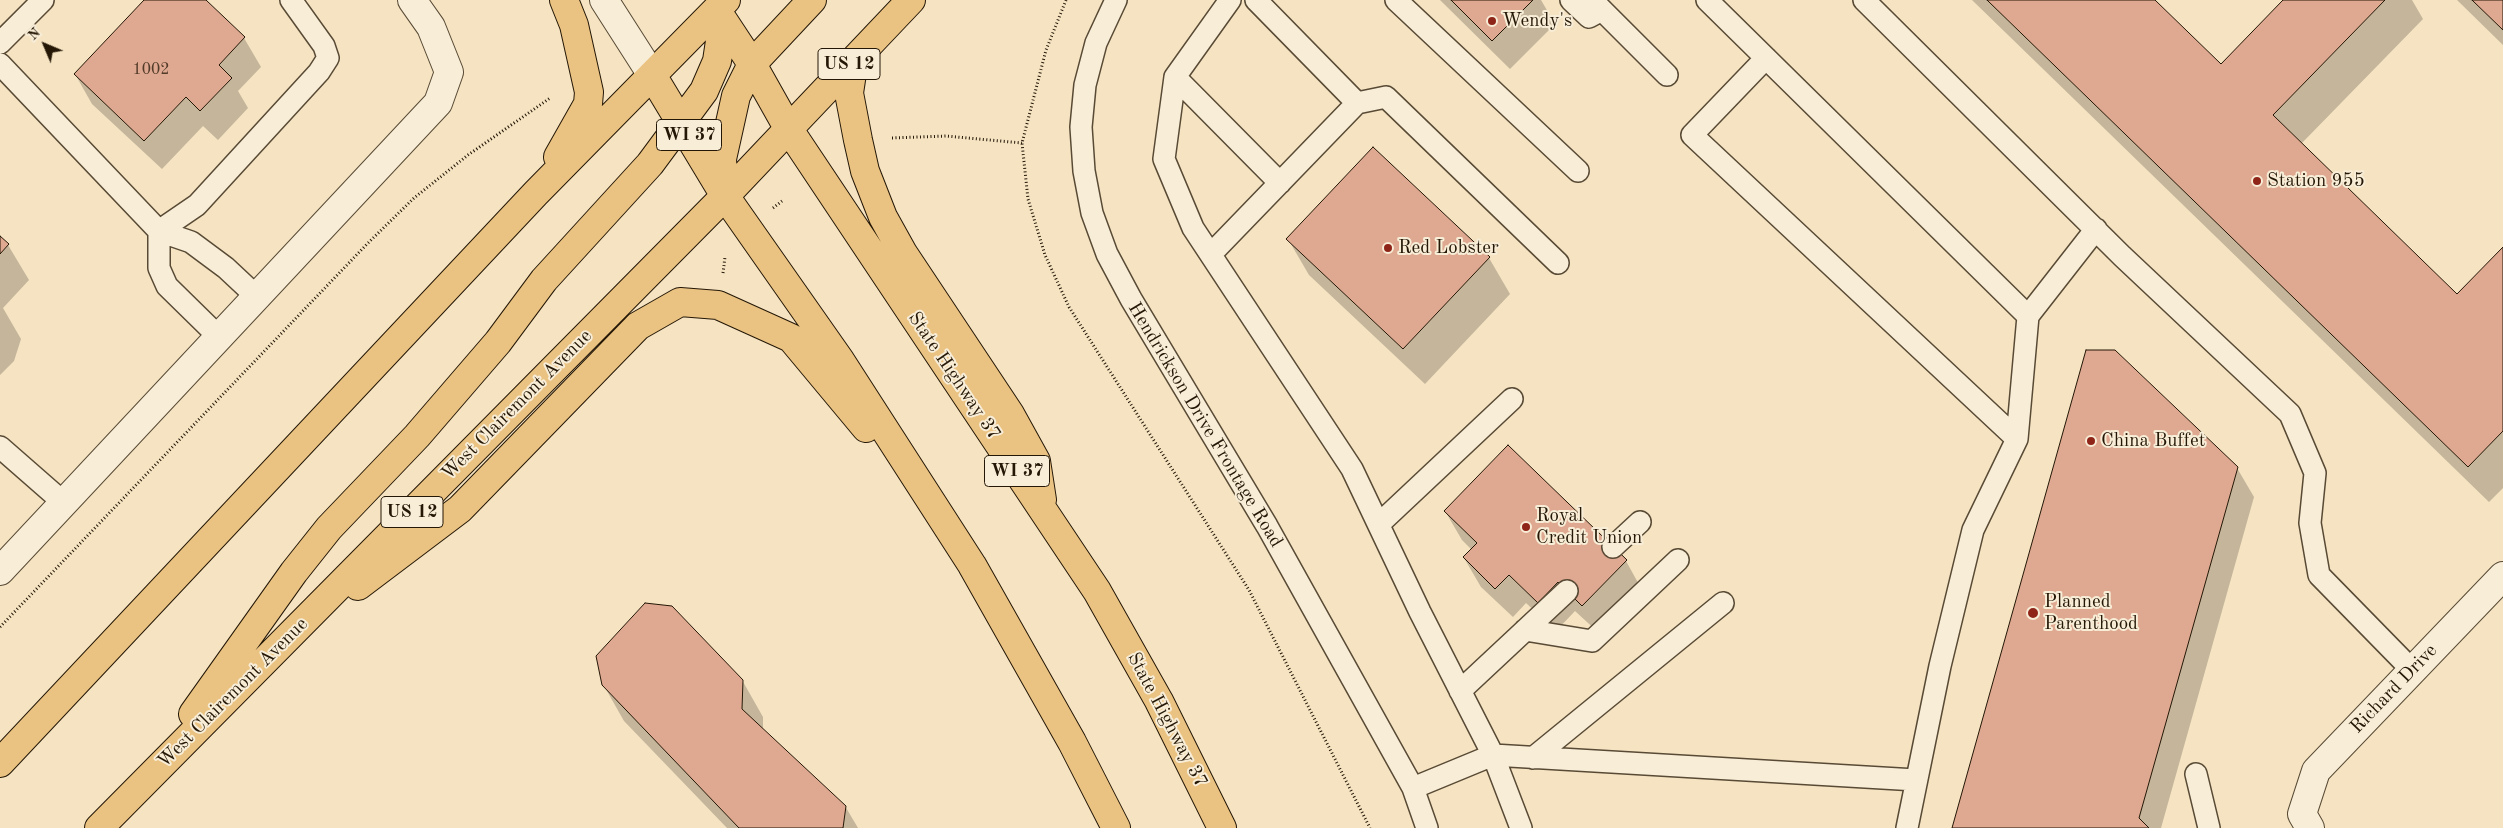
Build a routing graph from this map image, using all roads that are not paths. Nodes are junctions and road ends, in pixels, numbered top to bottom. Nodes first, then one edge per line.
1 (43, 0) edge
2 (291, 0) edge
3 (412, 0) edge
4 (564, 0) edge
5 (604, 0) edge
6 (812, 0) edge
7 (911, 0) edge
8 (1116, 0) edge
9 (1230, 0) edge
10 (1256, 0) edge
11 (1396, 0) edge
12 (1571, 0) edge
13 (1707, 0) edge
14 (1864, 0) edge
15 (717, 3) edge
16 (1597, 5) edge
17 (0, 43) edge
18 (1766, 58) junction
19 (854, 60) junction
20 (0, 64) edge
21 (752, 64) junction
22 (1668, 75) dead end
23 (652, 76) junction
24 (1175, 78) junction
25 (1357, 103) junction
26 (681, 122) junction
27 (788, 128) junction
28 (1578, 171) dead end
29 (1280, 182) junction
30 (536, 194) junction
31 (725, 196) junction
32 (2096, 228) junction
33 (159, 232) junction
34 (1211, 254) junction
35 (1558, 263) dead end
36 (256, 297) junction
37 (2028, 316) junction
38 (219, 337) junction
39 (1512, 399) dead end
40 (2017, 439) junction
41 (0, 447) edge
42 (64, 503) junction
43 (1044, 512) junction
44 (938, 514) junction
45 (1640, 522) dead end
46 (1379, 524) junction
47 (1613, 547) dead end
48 (1678, 560) dead end
49 (0, 571) edge
50 (2503, 576) edge
51 (1566, 591) dead end
52 (1723, 603) dead end
53 (1525, 630) junction
54 (283, 643) junction
55 (2412, 670) junction
56 (1460, 691) junction
57 (1493, 755) junction
58 (1533, 758) junction
59 (0, 763) edge
60 (2196, 774) dead end
61 (1916, 780) junction
62 (146, 781) junction
63 (1413, 788) junction
64 (2306, 821) edge
65 (99, 828) edge
66 (1116, 828) edge
67 (1222, 828) edge
68 (1427, 828) edge
69 (1520, 828) edge
70 (1907, 828) edge
71 (2209, 828) edge

1 - 17 lane
2 - 33 lane
3 - 36 street
4 - 30 main road
5 - 23 street
6 - 21 main road
7 - 19 main road, West Clairemont Avenue / US 12
8 - 63 lane, Hendrickson Drive Frontage Road
9 - 24 lane
10 - 25 lane
11 - 28 lane
12 - 16 lane
13 - 18 lane
14 - 32 lane
15 - 21 main road, State Highway 37 / WI 37
15 - 23 main road
15 - 26 main road
16 - 22 lane
18 - 37 lane
18 - 40 lane
19 - 27 main road, West Clairemont Avenue / US 12
19 - 43 main road
20 - 33 lane
21 - 27 main road, State Highway 37 / WI 37
21 - 31 main road
23 - 26 main road, WI 37
23 - 30 main road
24 - 29 lane
24 - 34 lane
25 - 29 lane
25 - 35 lane
26 - 31 main road, WI 37
26 - 62 main road
27 - 31 main road, West Clairemont Avenue / US 12
27 - 43 main road, State Highway 37 / WI 37
29 - 34 lane
30 - 59 main road
31 - 44 main road, WI 37
31 - 54 main road, West Clairemont Avenue / US 12
32 - 37 lane
32 - 55 lane
33 - 36 lane
33 - 38 lane
34 - 46 lane
36 - 38 street
37 - 40 lane
38 - 42 street
39 - 46 lane
40 - 61 lane
41 - 42 lane
42 - 49 street
43 - 67 main road, State Highway 37 / WI 37
44 - 54 main road
44 - 66 main road, WI 37
45 - 47 lane
46 - 56 lane
48 - 53 lane
50 - 55 street, Richard Drive
51 - 53 lane
52 - 58 lane
53 - 56 lane
54 - 62 main road, West Clairemont Avenue / US 12
55 - 64 street, Richard Drive
56 - 57 lane
57 - 58 lane
57 - 63 lane
57 - 69 lane
58 - 61 lane
60 - 71 lane
61 - 70 lane
62 - 65 main road, West Clairemont Avenue / US 12
63 - 68 lane, Hendrickson Drive Frontage Road

